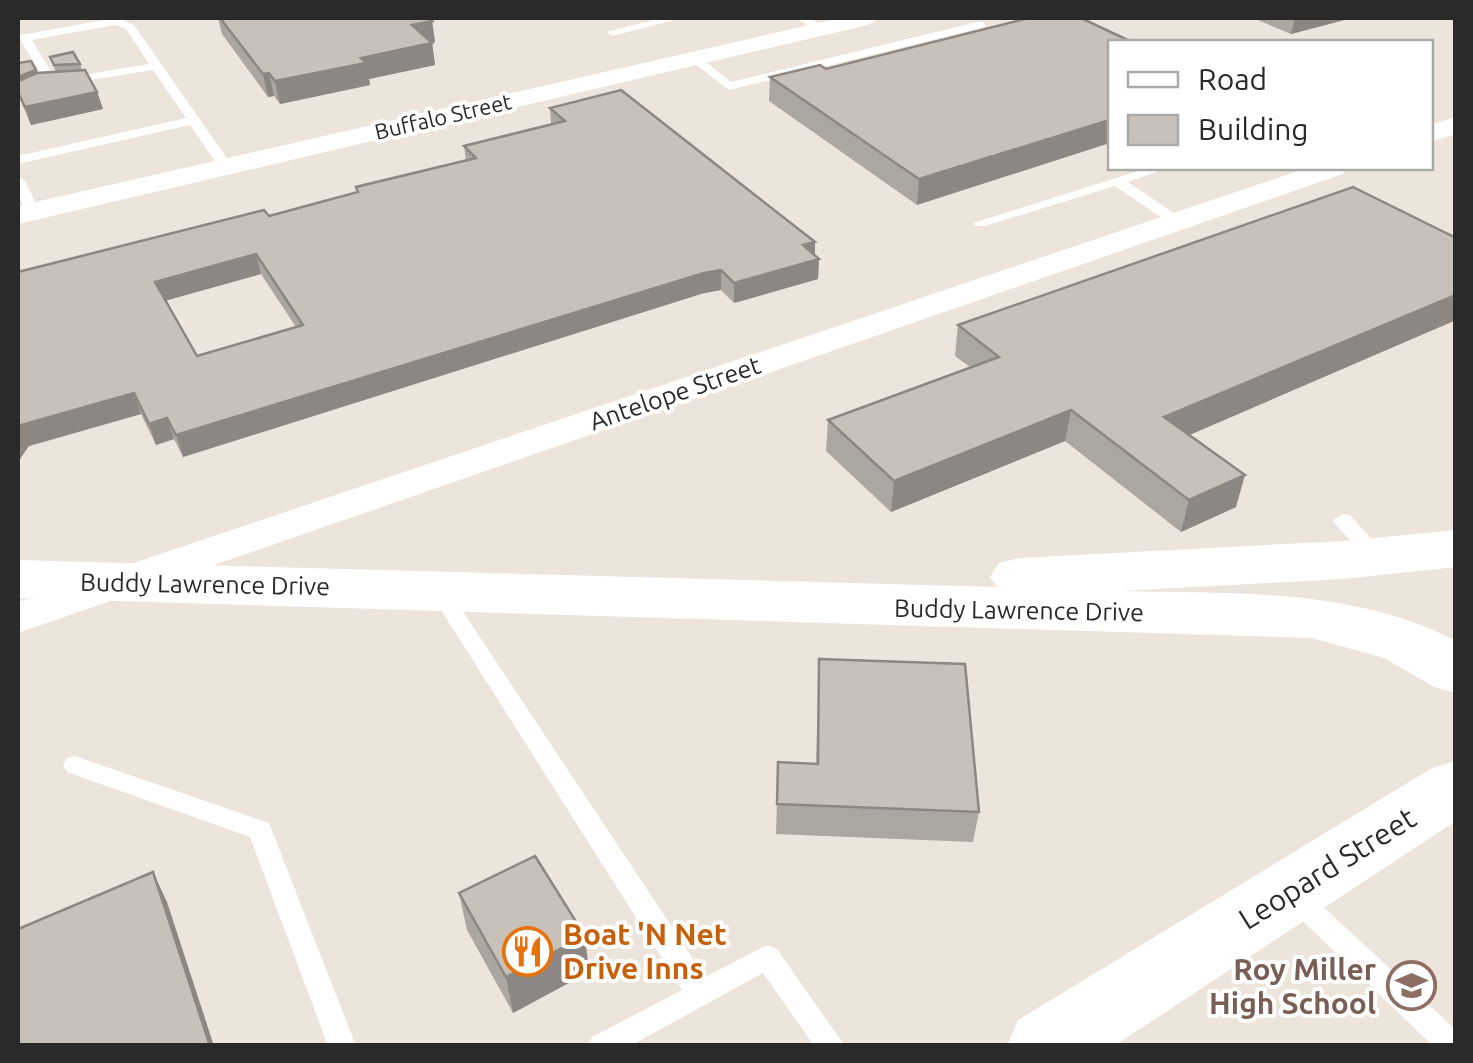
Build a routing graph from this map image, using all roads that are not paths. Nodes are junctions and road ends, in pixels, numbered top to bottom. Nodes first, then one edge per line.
1 (676, 18) edge
2 (868, 18) edge
3 (110, 20) edge
4 (811, 23) edge
5 (982, 25) edge
6 (612, 32) dead end
7 (693, 58) junction
8 (157, 66) junction
9 (194, 120) junction
10 (18, 160) edge
11 (226, 167) junction
12 (1154, 170) edge
13 (1327, 170) edge
14 (1117, 180) junction
15 (18, 182) edge
16 (25, 214) edge
17 (1176, 221) junction
18 (980, 223) dead end
19 (1354, 546) junction
20 (1456, 548) edge
21 (18, 579) edge
22 (119, 583) junction
23 (438, 590) junction
24 (572, 593) junction
25 (1312, 617) junction
26 (18, 618) edge
27 (1446, 664) edge
28 (74, 765) dead end
29 (1456, 787) edge
30 (1289, 892) junction
31 (700, 994) junction
32 (1452, 1044) edge
33 (342, 1046) edge
34 (602, 1046) edge
35 (831, 1046) edge
36 (1046, 1046) edge

1 - 6 lane
2 - 4 street, Buffalo Street
3 - 8 lane
3 - 8 lane
4 - 7 street, Buffalo Street
5 - 7 lane
7 - 11 street, Buffalo Street
8 - 9 lane
9 - 10 lane
9 - 11 lane
11 - 16 street, Buffalo Street
12 - 14 lane
13 - 17 street, Antelope Street
14 - 17 lane
14 - 18 lane
15 - 16 lane
17 - 22 street, Antelope Street
19 - 20 street, Buddy Lawrence Drive
19 - 24 street, Buddy Lawrence Drive
19 - 25 street
19 - 27 street
21 - 22 street, Buddy Lawrence Drive
22 - 23 street, Buddy Lawrence Drive
22 - 26 street, Antelope Street
23 - 24 street, Buddy Lawrence Drive
23 - 31 lane
24 - 25 street, Buddy Lawrence Drive
25 - 27 street, Buddy Lawrence Drive
28 - 33 lane
29 - 30 street, Leopard Street
30 - 32 lane
30 - 36 street, Leopard Street
31 - 34 lane
31 - 35 lane

